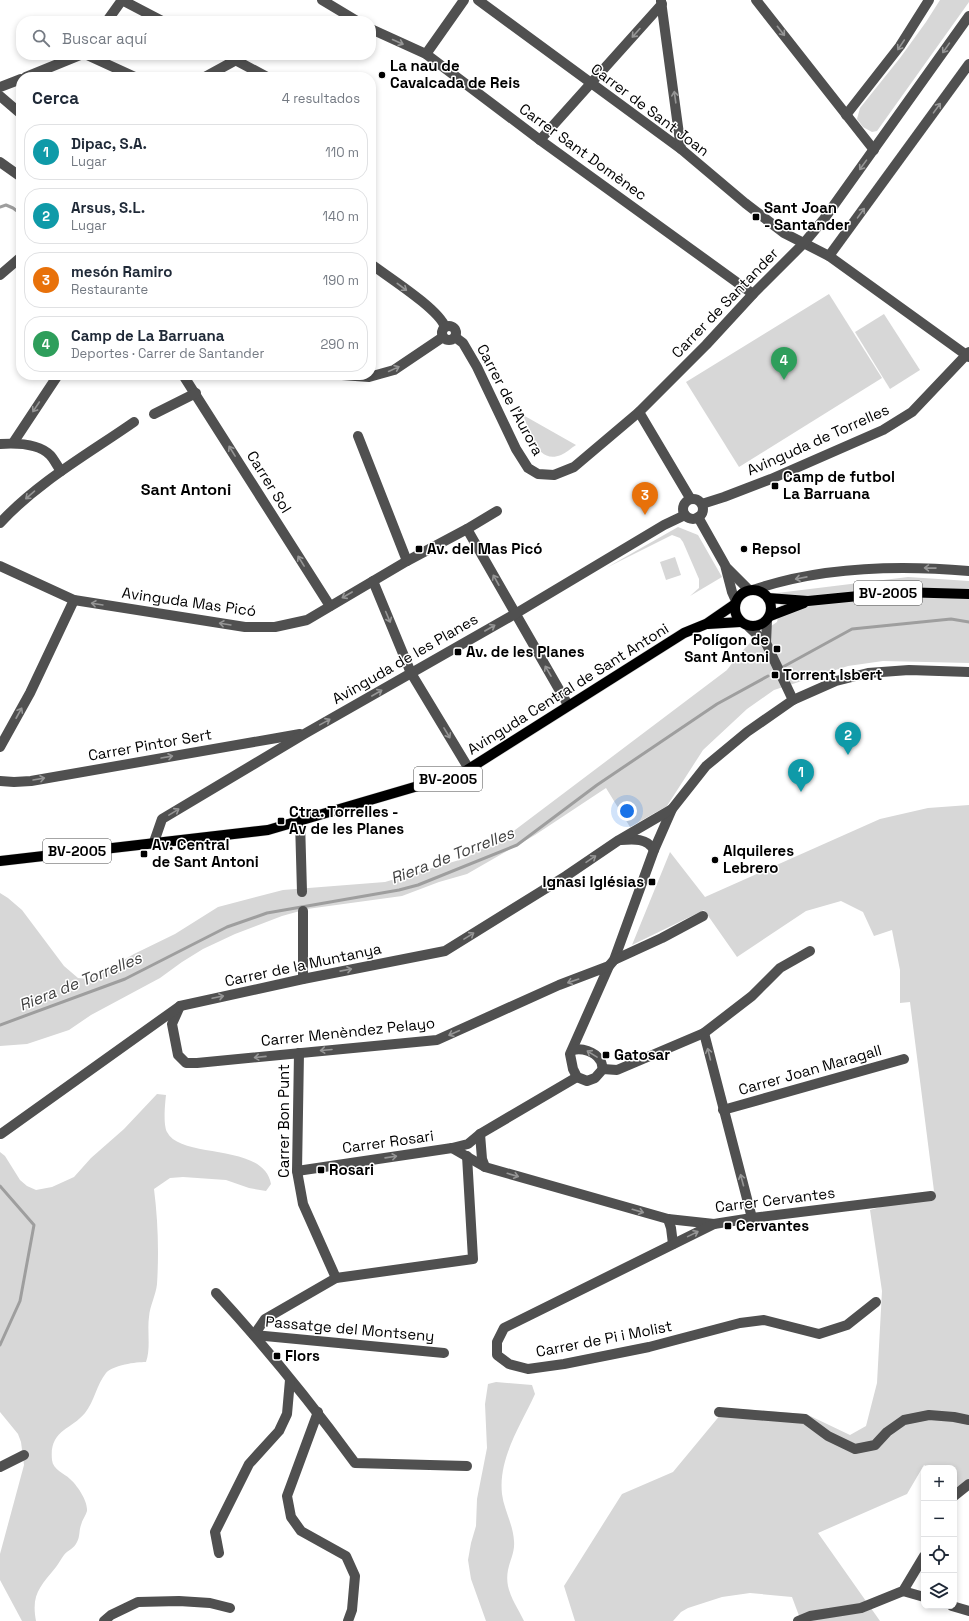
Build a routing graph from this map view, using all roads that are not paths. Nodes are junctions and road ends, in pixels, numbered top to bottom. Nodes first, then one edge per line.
1 (122, 0) edge
2 (322, 0) edge
3 (464, 0) edge
4 (478, 0) edge
5 (756, 0) edge
6 (929, 0) edge
7 (661, 2) edge
8 (111, 16) edge
9 (152, 16) edge
10 (349, 16) edge
11 (969, 16) edge
12 (376, 31) edge
13 (426, 54) junction
14 (68, 60) edge
15 (97, 60) edge
16 (227, 60) edge
17 (236, 60) edge
18 (969, 64) edge
19 (38, 72) edge
20 (124, 72) edge
21 (212, 72) edge
22 (258, 72) edge
23 (16, 81) edge
24 (591, 84) junction
25 (0, 87) edge
26 (0, 96) edge
27 (16, 110) edge
28 (846, 115) junction
29 (540, 140) junction
30 (681, 149) junction
31 (874, 150) junction
32 (0, 162) edge
33 (16, 173) edge
34 (804, 242) junction
35 (829, 256) junction
36 (16, 261) edge
37 (376, 268) edge
38 (0, 275) edge
39 (753, 294) junction
40 (445, 327) junction
41 (443, 337) junction
42 (455, 337) junction
43 (968, 355) edge
44 (376, 375) edge
45 (55, 380) edge
46 (187, 380) edge
47 (196, 393) junction
48 (638, 412) junction
49 (154, 414) dead end
50 (134, 422) dead end
51 (358, 436) dead end
52 (13, 443) junction
53 (0, 444) edge
54 (61, 471) junction
55 (690, 498) junction
56 (702, 504) junction
57 (497, 511) dead end
58 (684, 515) junction
59 (698, 518) junction
60 (0, 524) edge
61 (467, 529) junction
62 (407, 561) junction
63 (724, 565) junction
64 (0, 566) edge
65 (969, 571) edge
66 (373, 581) junction
67 (751, 590) junction
68 (969, 594) edge
69 (768, 598) junction
70 (74, 600) junction
71 (808, 602) junction
72 (735, 603) junction
73 (330, 606) junction
74 (515, 614) junction
75 (768, 618) junction
76 (706, 624) junction
77 (745, 624) junction
78 (766, 643) junction
79 (969, 672) edge
80 (411, 674) junction
81 (793, 700) junction
82 (568, 705) junction
83 (306, 733) junction
84 (0, 747) edge
85 (469, 770) junction
86 (0, 781) edge
87 (672, 809) junction
88 (300, 821) junction
89 (619, 840) junction
90 (154, 842) junction
91 (654, 850) junction
92 (0, 861) edge
93 (302, 892) dead end
94 (303, 911) dead end
95 (703, 916) dead end
96 (810, 951) dead end
97 (612, 963) junction
98 (303, 979) junction
99 (180, 1006) junction
100 (704, 1033) junction
101 (573, 1050) junction
102 (299, 1053) junction
103 (904, 1058) dead end
104 (603, 1070) junction
105 (577, 1077) junction
106 (723, 1110) junction
107 (1, 1134) dead end
108 (480, 1134) junction
109 (452, 1148) junction
110 (467, 1156) junction
111 (485, 1167) junction
112 (297, 1171) junction
113 (931, 1196) dead end
114 (752, 1218) junction
115 (668, 1219) junction
116 (714, 1224) junction
117 (673, 1244) junction
118 (336, 1278) junction
119 (216, 1293) dead end
120 (876, 1302) dead end
121 (254, 1335) junction
122 (444, 1353) dead end
123 (290, 1380) junction
124 (318, 1412) junction
125 (720, 1412) dead end
126 (969, 1420) edge
127 (24, 1455) dead end
128 (467, 1466) dead end
129 (0, 1467) edge
130 (969, 1484) edge
131 (957, 1494) edge
132 (219, 1553) dead end
133 (921, 1561) edge
134 (903, 1591) junction
135 (921, 1597) edge
136 (957, 1607) edge
137 (230, 1608) dead end
138 (969, 1611) edge
139 (104, 1621) edge
140 (348, 1621) edge
141 (798, 1621) edge

1 - 8 street
1 - 9 street
2 - 10 street
3 - 13 street
4 - 24 street, Carrer de Sant Joan
5 -> 28 street
6 -> 28 street
7 -> 24 street
30 -> 7 street
11 -> 31 street, Carrer de Santander
12 -> 13 street, Carrer Sant Domènec
13 - 29 street, Carrer Sant Domènec
14 - 19 street
15 - 20 street
16 - 21 street
17 - 22 street
35 -> 18 street
23 - 25 street
24 - 29 street
24 - 30 street, Carrer de Sant Joan
26 - 27 street
28 - 31 street
29 - 39 street, Carrer Sant Domènec
30 - 34 street, Carrer de Sant Joan
31 -> 34 street, Carrer de Santander
32 - 33 street
34 - 35 street, Carrer de Sant Joan
34 - 39 street, Carrer de Santander
35 - 43 street
36 - 38 street
37 -> 40 street
39 - 48 street, Carrer de Santander
40 - 41 street
40 - 42 street
41 - 42 street
44 -> 41 street
42 - 48 street, Carrer de l'Aurora
43 - 56 street, Avinguda de Torrelles
45 -> 52 street
46 - 47 street, Carrer Sol
47 - 49 street
73 -> 47 street, Carrer Sol
48 - 55 street
50 - 54 street
51 - 62 street
52 - 53 street
52 - 54 street
54 -> 60 street
55 - 56 street
55 - 58 street
56 - 59 street
57 - 61 street, Avinguda Mas Picó
58 - 59 street
58 - 74 street, Avinguda de les Planes
59 - 63 street
61 - 62 street, Avinguda Mas Picó
74 -> 61 street
62 - 66 street, Avinguda Mas Picó
63 - 67 street
63 - 72 street
64 - 70 street, Avinguda Mas Picó
65 -> 67 street
66 -> 73 street, Avinguda Mas Picó
66 -> 80 street
67 - 69 main road, BV-2005
67 - 72 main road, BV-2005
68 - 71 main road, BV-2005
69 - 71 main road, BV-2005
69 - 75 main road
73 -> 70 street, Avinguda Mas Picó
84 -> 70 street
71 - 75 main road, BV-2005
72 - 76 main road, Avinguda Central de Sant Antoni / BV-2005
72 - 77 main road
80 -> 74 street, Avinguda de les Planes
82 -> 74 street
75 - 77 main road, BV-2005
75 - 78 street
76 - 77 main road, Avinguda Central de Sant Antoni / BV-2005
76 - 82 main road, Avinguda Central de Sant Antoni / BV-2005
77 - 78 street
78 - 81 street
79 - 81 street
83 -> 80 street, Avinguda de les Planes
80 -> 85 street
81 - 87 street
82 - 85 main road, Avinguda Central de Sant Antoni / BV-2005
86 -> 83 street, Carrer Pintor Sert
90 -> 83 street, Avinguda de les Planes
85 - 88 main road, Avinguda Central de Sant Antoni / BV-2005
87 - 89 street, Carrer de la Muntanya
87 - 91 street
88 - 90 main road, Avinguda Central de Sant Antoni / BV-2005
88 - 93 street
89 - 91 street
98 -> 89 street, Carrer de la Muntanya
90 - 92 main road, Avinguda Central de Sant Antoni / BV-2005
91 - 97 street
94 - 98 street
95 - 97 street, Carrer Menèndez Pelayo
96 - 100 street
97 - 101 street
97 -> 102 street, Carrer Menèndez Pelayo
99 -> 98 street, Carrer de la Muntanya
102 -> 99 street, Carrer Menèndez Pelayo
99 - 107 street, Carrer de la Muntanya
100 - 104 street
106 -> 100 street
104 -> 101 street
101 - 105 street
102 - 112 street, Carrer Bon Punt
103 - 106 street, Carrer Joan Maragall
104 - 105 street
105 - 108 street, Carrer Rosari
114 -> 106 street
108 - 109 street, Carrer Rosari
108 - 111 street
109 - 110 street, Carrer Cervantes
112 -> 109 street, Carrer Rosari
110 - 111 street, Carrer Cervantes
110 - 118 street
111 -> 115 street, Carrer Cervantes
112 - 118 street, Carrer Bon Punt
113 - 114 street, Carrer Cervantes
114 - 116 street, Carrer Cervantes
115 - 116 street, Carrer Cervantes
115 - 117 street
117 -> 116 street, Carrer de Pi i Molist
117 - 120 street, Carrer de Pi i Molist
118 - 121 street
119 - 121 street
121 - 122 street, Passatge del Montseny
121 - 123 street
123 - 124 street
123 - 132 street
124 - 128 street
124 - 140 street
125 - 126 street
127 - 129 street
130 - 131 street
133 - 134 street
134 - 135 street
134 - 141 street
136 - 138 street
137 - 139 street

